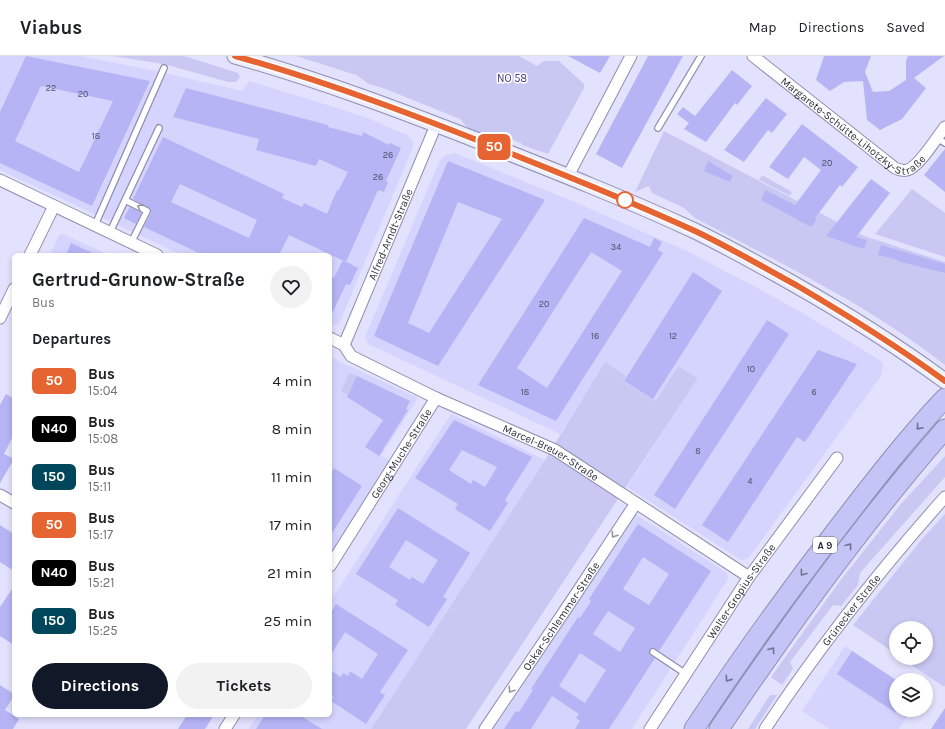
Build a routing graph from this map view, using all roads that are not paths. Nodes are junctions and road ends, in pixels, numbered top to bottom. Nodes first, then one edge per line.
1 (235, 56) edge
2 (631, 56) edge
3 (701, 56) edge
4 (753, 56) edge
5 (164, 68) dead end
6 (436, 125) junction
7 (945, 127) edge
8 (159, 128) dead end
9 (658, 128) dead end
10 (941, 141) edge
11 (568, 176) junction
12 (0, 180) edge
13 (126, 200) junction
14 (54, 206) junction
15 (94, 225) junction
16 (110, 232) junction
17 (131, 243) junction
18 (31, 253) edge
19 (153, 253) edge
20 (12, 293) edge
21 (0, 318) edge
22 (332, 339) edge
23 (344, 345) junction
24 (945, 381) edge
25 (436, 398) junction
26 (945, 398) edge
27 (945, 429) edge
28 (837, 458) dead end
29 (0, 494) edge
30 (945, 497) edge
31 (12, 502) edge
32 (636, 503) junction
33 (332, 563) edge
34 (749, 577) junction
35 (652, 652) dead end
36 (686, 674) junction
37 (233, 717) edge
38 (225, 729) edge
39 (484, 729) edge
40 (650, 729) edge
41 (694, 729) edge
42 (719, 729) edge
43 (765, 729) edge

1 - 6 street
2 - 11 street
3 - 9 lane
4 - 10 street, Margarete-Schütte-Lihotzky-Straße
5 - 15 lane
6 - 11 street
6 - 23 street, Alfred-Arndt-Straße
7 - 10 street, Margarete-Schütte-Lihotzky-Straße
8 - 13 lane
11 - 24 street
12 - 14 street
13 - 16 lane
17 -> 13 lane
14 - 15 street
14 - 18 street
15 - 16 street
16 - 17 street
17 - 19 street
20 - 21 street
22 - 23 street
23 - 25 street, Marcel-Breuer-Straße
25 - 32 street, Marcel-Breuer-Straße
25 - 33 street, Georg-Muche-Straße
26 -> 41 highway, A 9
42 -> 27 highway, A 9
28 - 34 street, Walter-Gropius-Straße
29 - 31 street
30 - 43 street, Grünecker Straße
32 - 34 street, Marcel-Breuer-Straße
32 -> 39 street, Oskar-Schlemmer-Straße
34 - 36 street, Walter-Gropius-Straße
35 - 36 lane
36 - 40 street, Walter-Gropius-Straße
37 - 38 street

